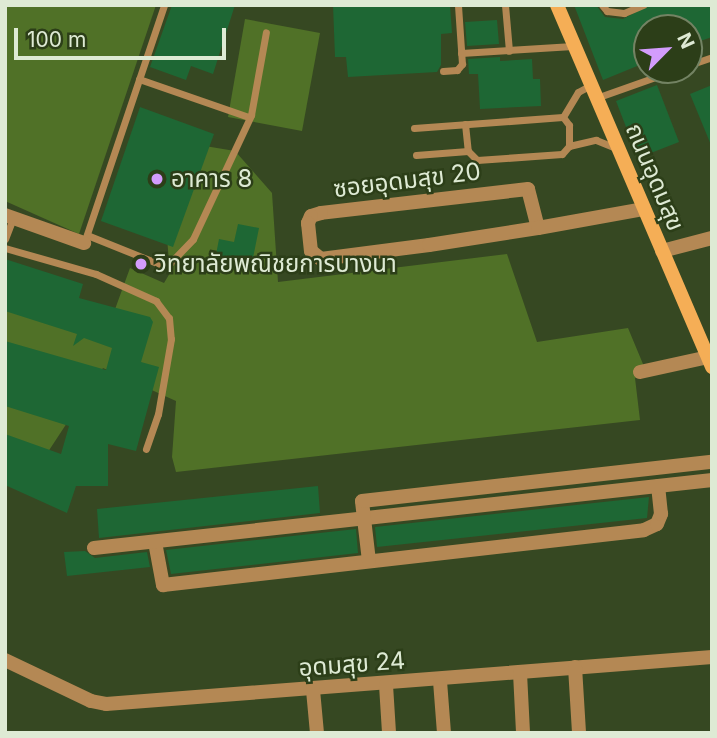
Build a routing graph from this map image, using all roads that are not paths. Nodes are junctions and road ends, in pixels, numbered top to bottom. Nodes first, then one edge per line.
1 (164, 5) edge
2 (458, 5) edge
3 (505, 5) edge
4 (557, 5) edge
5 (602, 5) edge
6 (643, 5) edge
7 (266, 32) dead end
8 (573, 46) junction
9 (509, 51) junction
10 (461, 53) junction
11 (443, 71) dead end
12 (139, 79) junction
13 (633, 81) edge
14 (594, 92) junction
15 (249, 117) junction
16 (563, 117) junction
17 (465, 124) junction
18 (414, 128) dead end
19 (569, 146) junction
20 (618, 150) junction
21 (468, 151) junction
22 (416, 155) dead end
23 (644, 209) junction
24 (9, 216) edge
25 (538, 228) junction
26 (5, 239) edge
27 (85, 239) junction
28 (712, 239) edge
29 (5, 248) edge
30 (662, 251) junction
31 (710, 362) edge
32 (640, 372) dead end
33 (146, 449) dead end
34 (712, 462) edge
35 (665, 467) junction
36 (712, 480) edge
37 (662, 486) junction
38 (365, 520) junction
39 (155, 542) junction
40 (94, 548) dead end
41 (369, 561) junction
42 (712, 657) edge
43 (5, 660) edge
44 (575, 667) junction
45 (520, 673) junction
46 (440, 681) junction
47 (386, 685) junction
48 (313, 690) junction
49 (317, 733) edge
50 (389, 733) edge
51 (444, 733) edge
52 (523, 733) edge
53 (579, 733) edge

1 - 12 lane
2 - 10 lane
3 - 9 lane
4 - 8 main road, ถนนอุดมสุข
5 - 6 lane
7 - 15 lane
8 - 9 lane
8 - 14 main road, ถนนอุดมสุข
9 - 10 lane
10 - 11 lane
12 - 15 lane
12 - 27 lane
13 - 14 lane
14 - 16 lane
14 - 20 main road, ถนนอุดมสุข
15 - 27 lane
16 - 17 lane
16 - 19 lane
17 - 18 lane
17 - 21 lane
19 - 20 lane
19 - 21 lane
20 - 23 main road, ถนนอุดมสุข
21 - 22 lane
23 - 25 street, ซอยอุดมสุข 20
23 - 30 main road, ถนนอุดมสุข
24 - 26 lane
24 - 27 street
25 - 25 street, ซอยอุดมสุข 20
28 - 30 street
29 - 33 lane
30 - 31 main road, ถนนอุดมสุข
31 - 32 street
34 - 35 street
35 - 37 street
35 - 38 street
36 - 37 street
37 - 38 street
37 - 41 street
38 - 39 street
38 - 41 street
39 - 40 street
39 - 41 street
42 - 44 street, อุดมสุข 24
43 - 48 street, อุดมสุข 24
44 - 45 street, อุดมสุข 24
44 - 53 street
45 - 46 street, อุดมสุข 24
45 - 52 street
46 - 47 street, อุดมสุข 24
46 - 51 street
47 - 48 street, อุดมสุข 24
47 - 50 street
48 - 49 street

